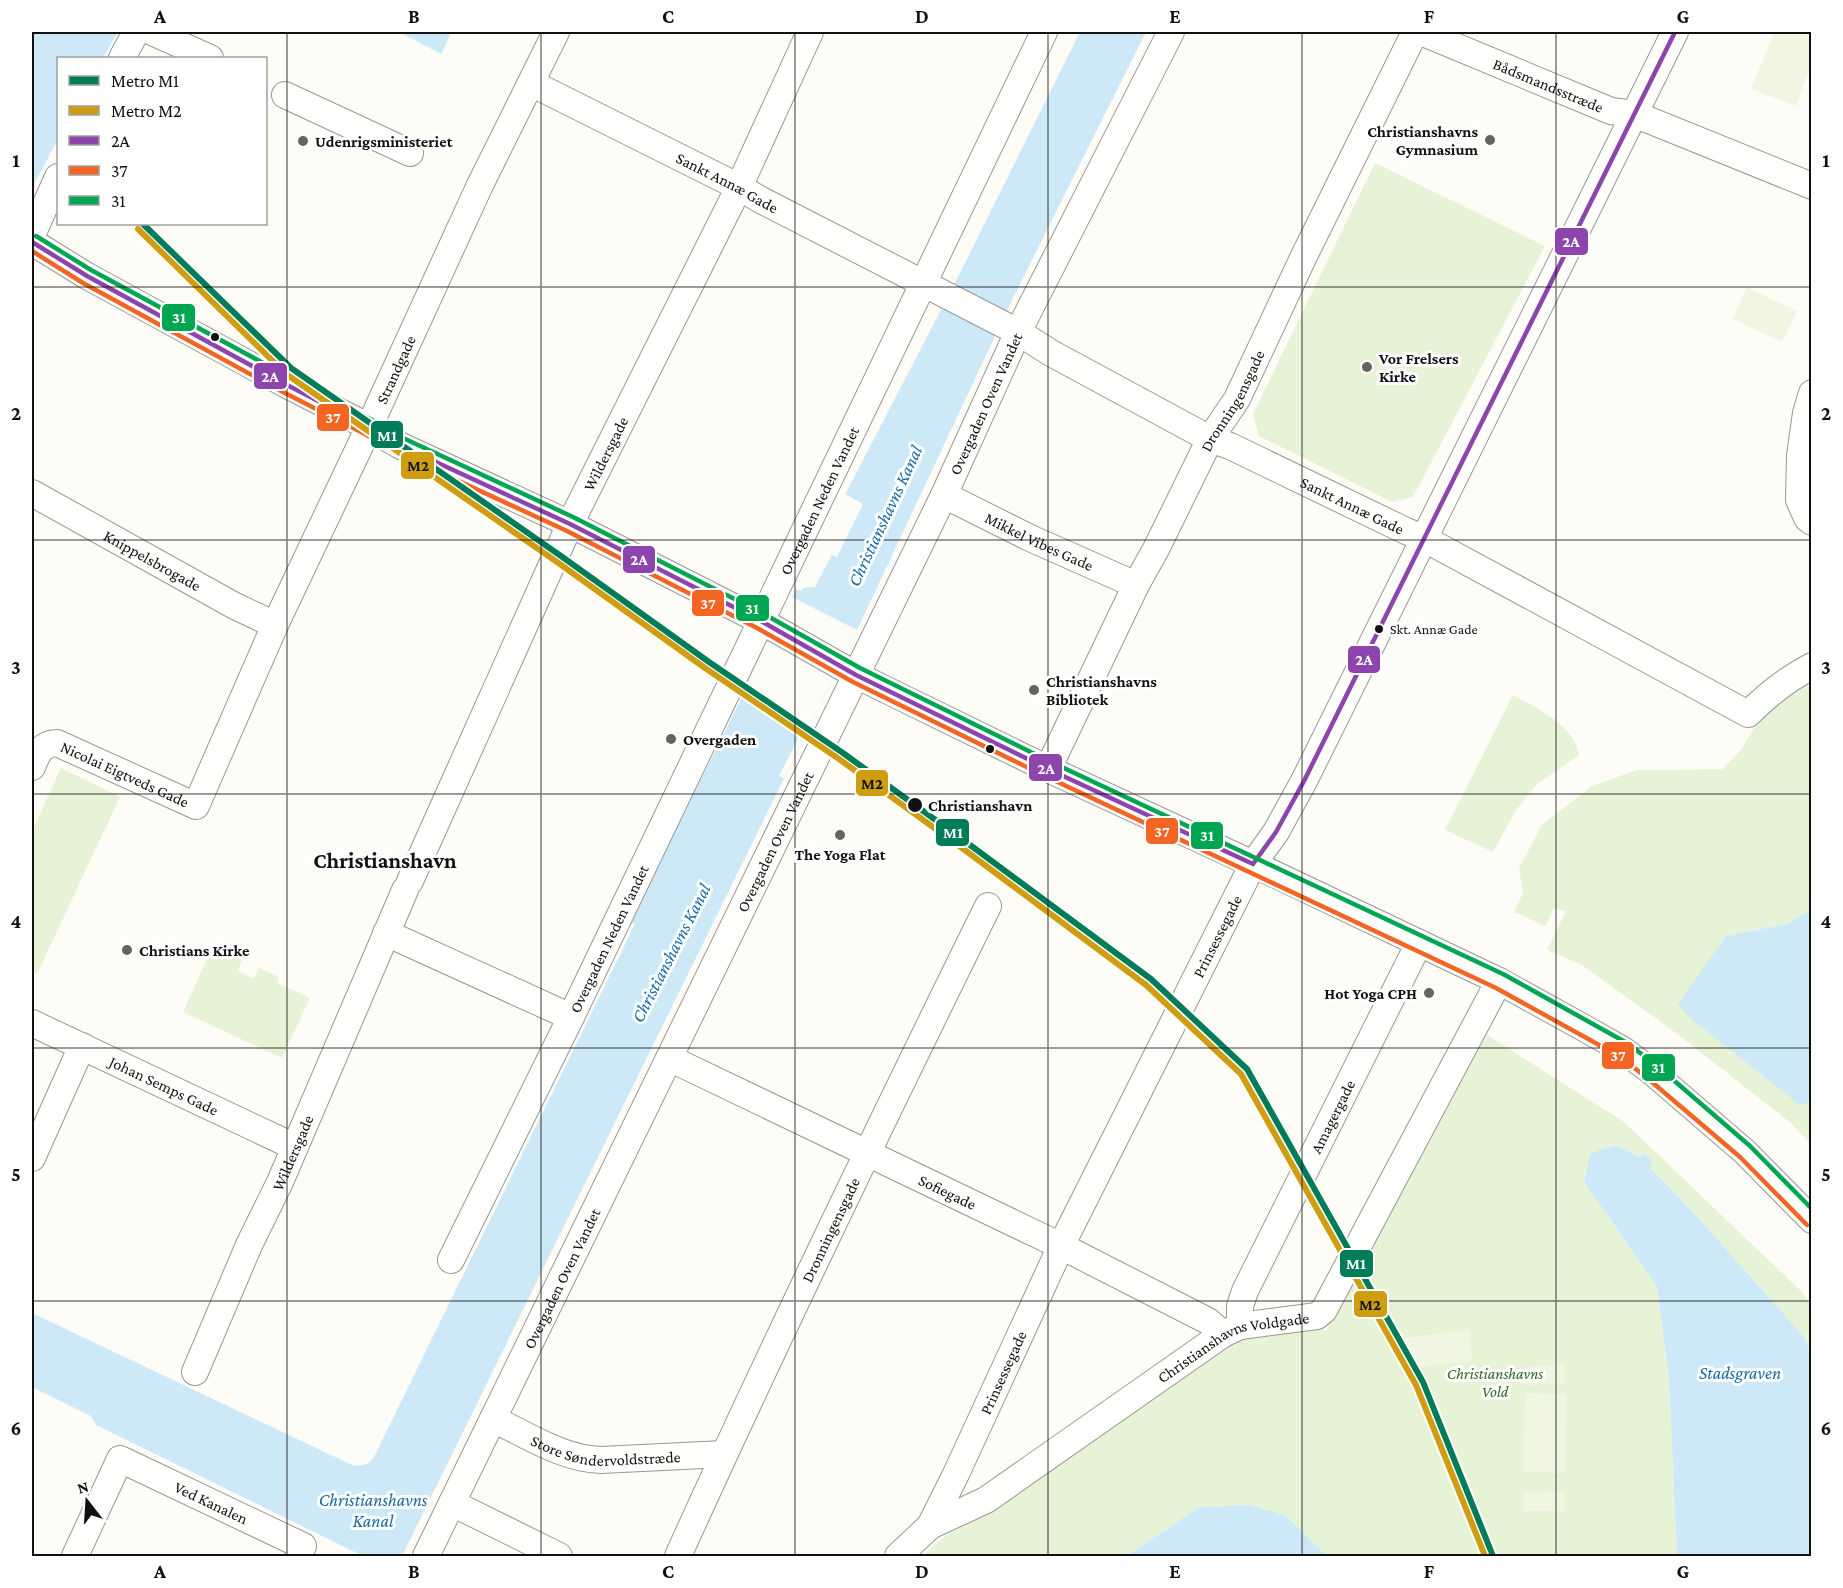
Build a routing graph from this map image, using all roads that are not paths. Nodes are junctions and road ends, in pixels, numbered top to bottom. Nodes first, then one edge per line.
1 (136, 32) edge
2 (152, 32) edge
3 (556, 32) edge
4 (810, 32) edge
5 (1044, 32) edge
6 (1172, 32) edge
7 (1415, 32) edge
8 (1421, 32) edge
9 (1675, 32) edge
10 (123, 57) edge
11 (208, 57) edge
12 (531, 84) junction
13 (274, 89) edge
14 (1634, 114) junction
15 (410, 153) dead end
16 (57, 179) edge
17 (1812, 186) edge
18 (739, 187) junction
19 (32, 235) edge
20 (32, 242) edge
21 (924, 283) junction
22 (1018, 332) junction
23 (1812, 393) edge
24 (369, 427) junction
25 (1210, 439) junction
26 (32, 492) edge
27 (944, 495) junction
28 (1812, 522) edge
29 (570, 524) junction
30 (1423, 538) junction
31 (1136, 585) junction
32 (764, 623) junction
33 (275, 625) junction
34 (1812, 666) edge
35 (850, 671) junction
36 (32, 767) edge
37 (1048, 769) junction
38 (196, 806) joint
39 (1253, 864) junction
40 (988, 906) dead end
41 (386, 933) junction
42 (1419, 943) junction
43 (1499, 981) junction
44 (571, 1017) junction
45 (32, 1023) edge
46 (82, 1046) junction
47 (669, 1058) junction
48 (295, 1147) junction
49 (866, 1153) junction
50 (32, 1158) edge
51 (1812, 1220) edge
52 (1061, 1246) junction
53 (451, 1260) dead end
54 (1231, 1330) junction
55 (195, 1372) dead end
56 (493, 1419) junction
57 (724, 1454) junction
58 (452, 1503) junction
59 (930, 1526) junction
60 (301, 1551) edge
61 (75, 1557) edge
62 (426, 1557) edge
63 (559, 1557) edge
64 (678, 1557) edge
65 (898, 1557) edge

1 - 10 street
2 - 11 street
3 - 12 street, Strandgade
4 - 18 street, Wildersgade
5 - 21 street, Overgaden Neden Vandet
6 - 22 street, Overgaden Oven Vandet
7 - 25 street, Dronningensgade
8 - 14 street, Bådsmandsstræde
9 - 14 street, Prinsessegade
12 - 18 street, Sankt Annæ Gade
12 - 24 street, Strandgade
13 - 15 street
14 - 17 street, Bådsmandsstræde
14 - 30 street, Prinsessegade
16 - 19 street
18 - 21 street, Sankt Annæ Gade
18 - 29 street, Wildersgade
20 - 24 street
21 - 22 street, Sankt Annæ Gade
21 - 32 street, Overgaden Neden Vandet
22 - 25 street, Sankt Annæ Gade
22 - 27 street, Overgaden Oven Vandet
23 - 28 street
24 - 29 street
24 - 33 street, Strandgade
25 - 30 street, Sankt Annæ Gade
25 - 31 street, Dronningensgade
26 - 33 street, Knippelsbrogade
27 - 31 street, Mikkel Vibes Gade
27 - 35 street, Overgaden Oven Vandet
29 - 32 street
29 - 41 street, Wildersgade
30 - 34 street, Sankt Annæ Gade
30 - 39 street, Prinsessegade
31 - 37 street, Dronningensgade
32 - 35 street
32 - 44 street, Overgaden Neden Vandet
33 - 38 street, Strandgade
35 - 37 street
35 - 47 street, Overgaden Oven Vandet
36 - 38 street, Nicolai Eigtveds Gade
37 - 39 street
39 - 42 street
39 - 52 street, Prinsessegade
40 - 49 street, Dronningensgade
41 - 44 street
41 - 48 street, Wildersgade
42 - 43 street
42 - 54 street, Amagergade
43 - 51 street
43 - 54 street, Christianshavns Voldgade
44 - 53 street, Overgaden Neden Vandet
45 - 46 street, Johan Semps Gade
46 - 48 street, Johan Semps Gade
46 - 50 street
47 - 49 street, Sofiegade
47 - 56 street, Overgaden Oven Vandet
48 - 55 street, Wildersgade
49 - 52 street, Sofiegade
49 - 57 street, Dronningensgade
52 - 54 street, Sofiegade
52 - 59 street, Prinsessegade
54 - 59 street, Christianshavns Voldgade
56 - 57 street, Store Søndervoldstræde
56 - 58 street, Overgaden Oven Vandet
57 - 64 street, Dronningensgade
58 - 62 street, Overgaden Oven Vandet
58 - 63 street
59 - 65 street, Christianshavns Voldgade
60 - 61 street, Ved Kanalen

